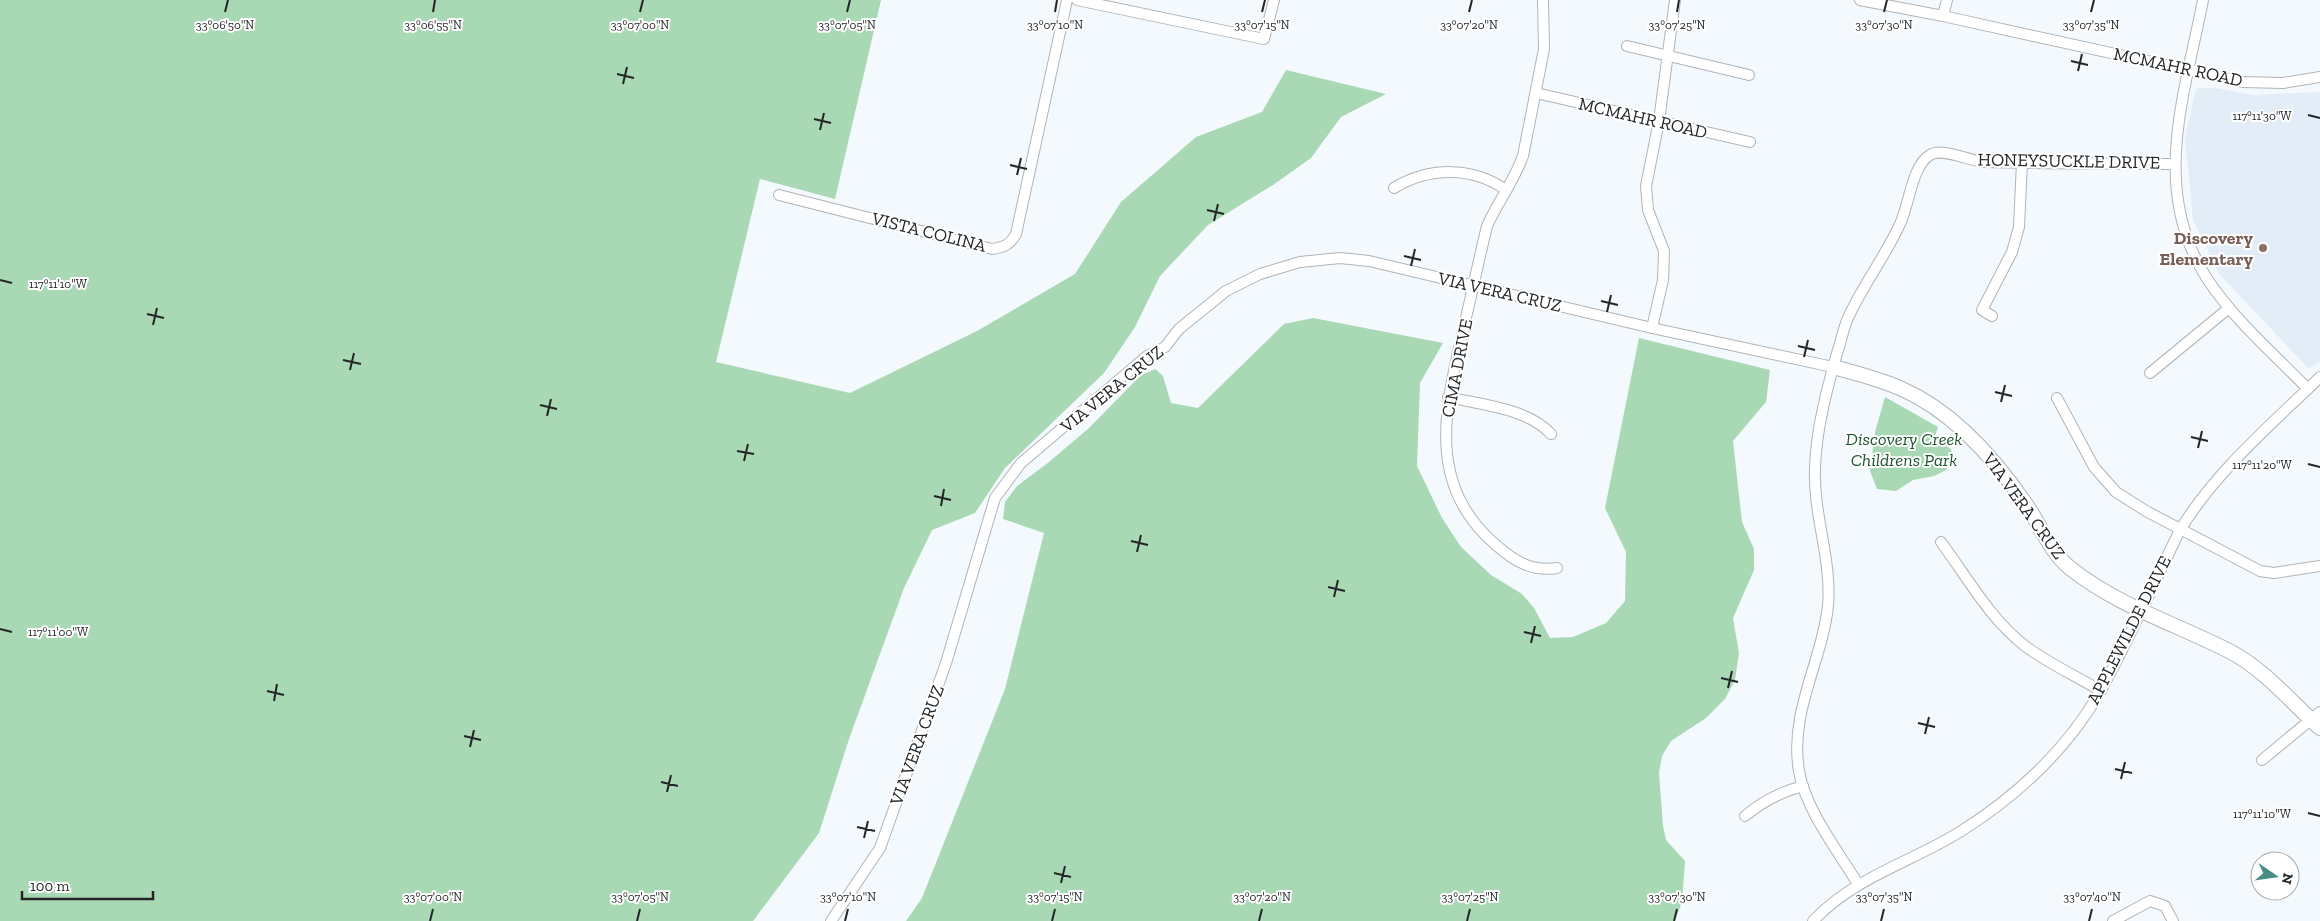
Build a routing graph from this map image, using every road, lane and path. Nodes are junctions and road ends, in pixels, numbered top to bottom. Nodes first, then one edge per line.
1 (1067, 0) edge
2 (1078, 0) edge
3 (1274, 0) edge
4 (1543, 0) edge
5 (1675, 0) edge
6 (1860, 0) edge
7 (1947, 0) edge
8 (2203, 0) edge
9 (1943, 16) junction
10 (1627, 46) dead end
11 (1668, 56) junction
12 (2189, 71) junction
13 (1749, 74) dead end
14 (2320, 77) edge
15 (1536, 94) junction
16 (1659, 121) junction
17 (1750, 142) dead end
18 (2022, 162) junction
19 (2174, 164) junction
20 (1394, 188) dead end
21 (1506, 190) junction
22 (779, 195) dead end
23 (1474, 285) junction
24 (2230, 308) junction
25 (1992, 316) dead end
26 (1652, 328) junction
27 (1833, 367) junction
28 (2150, 373) dead end
29 (2320, 378) edge
30 (2308, 390) junction
31 (1448, 397) junction
32 (2057, 398) dead end
33 (1551, 434) dead end
34 (2180, 530) junction
35 (1942, 542) dead end
36 (2320, 566) edge
37 (1557, 568) dead end
38 (2140, 612) junction
39 (2101, 690) junction
40 (2317, 720) edge
41 (2262, 760) dead end
42 (1803, 786) junction
43 (1745, 816) dead end
44 (1858, 884) junction
45 (831, 921) edge
46 (1813, 921) edge
47 (2113, 921) edge
48 (2173, 921) edge

1 - 22 street, VISTA COLINA
2 - 3 street
4 - 15 street, CIMA DRIVE
5 - 11 street
6 - 9 street, MCMAHR ROAD
7 - 9 street
8 - 12 street
9 - 12 street, MCMAHR ROAD
10 - 11 street
11 - 13 street
11 - 16 street
12 - 14 street, MCMAHR ROAD
12 - 19 street
15 - 16 street, MCMAHR ROAD
15 - 21 street, CIMA DRIVE
16 - 17 street, MCMAHR ROAD
16 - 26 street
18 - 19 street, HONEYSUCKLE DRIVE
18 - 25 street
18 - 27 street, HONEYSUCKLE DRIVE
19 - 24 street
20 - 21 street
21 - 23 street, CIMA DRIVE
23 - 26 street, VIA VERA CRUZ
23 - 31 street, CIMA DRIVE
23 - 45 street, VIA VERA CRUZ
24 - 28 street
24 - 30 street
26 - 27 street, VIA VERA CRUZ
27 - 38 street, VIA VERA CRUZ
27 - 42 street, HONEYSUCKLE DRIVE
29 - 30 street, APPLEWILDE DRIVE
30 - 34 street, APPLEWILDE DRIVE
31 - 33 street
31 - 37 street, CIMA DRIVE
32 - 34 street
34 - 36 street
34 - 38 street, APPLEWILDE DRIVE
35 - 39 street
38 - 39 street, APPLEWILDE DRIVE
38 - 40 street, VIA VERA CRUZ
39 - 44 street, APPLEWILDE DRIVE
40 - 41 street
42 - 43 street
42 - 44 street, HONEYSUCKLE DRIVE
44 - 46 street, APPLEWILDE DRIVE
47 - 48 street

